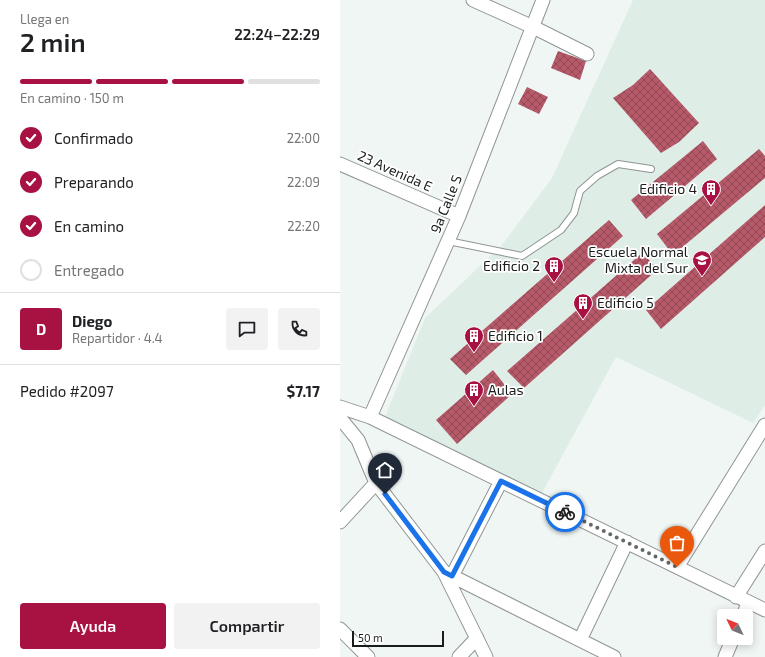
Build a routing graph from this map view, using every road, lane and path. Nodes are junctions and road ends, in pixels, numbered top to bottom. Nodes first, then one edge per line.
1 (473, 0) edge
2 (543, 0) edge
3 (533, 27) junction
4 (587, 54) dead end
5 (340, 164) edge
6 (651, 169) dead end
7 (459, 216) junction
8 (448, 241) junction
9 (340, 407) edge
10 (370, 417) junction
11 (340, 418) edge
12 (765, 425) edge
13 (501, 481) junction
14 (376, 483) junction
15 (340, 522) edge
16 (627, 542) junction
17 (765, 551) edge
18 (677, 567) junction
19 (448, 574) junction
20 (742, 600) junction
21 (742, 609) edge
22 (765, 610) edge
23 (340, 629) edge
24 (478, 638) junction
25 (580, 640) junction
26 (730, 645) edge
27 (600, 653) edge
28 (368, 657) edge
29 (459, 657) edge
30 (486, 657) edge
31 (614, 657) edge
32 (726, 657) edge

1 - 3 street
2 - 3 street, 9a Calle S
3 - 4 street
3 - 7 street, 9a Calle S
5 - 7 street, 23 Avenida E
6 - 8 lane
7 - 8 street, 9a Calle S
8 - 10 street, 9a Calle S
9 - 10 street
10 - 13 street
11 - 14 street
12 - 18 street
13 - 16 street
13 - 19 street
14 - 15 street
14 - 19 street
16 - 18 street
16 - 25 street
17 - 20 street
18 - 20 street
19 - 24 street
19 - 25 street
20 - 21 street
20 - 22 street
23 - 28 street
24 - 29 street
24 - 30 street
25 - 27 street
26 - 32 street
27 - 31 street

